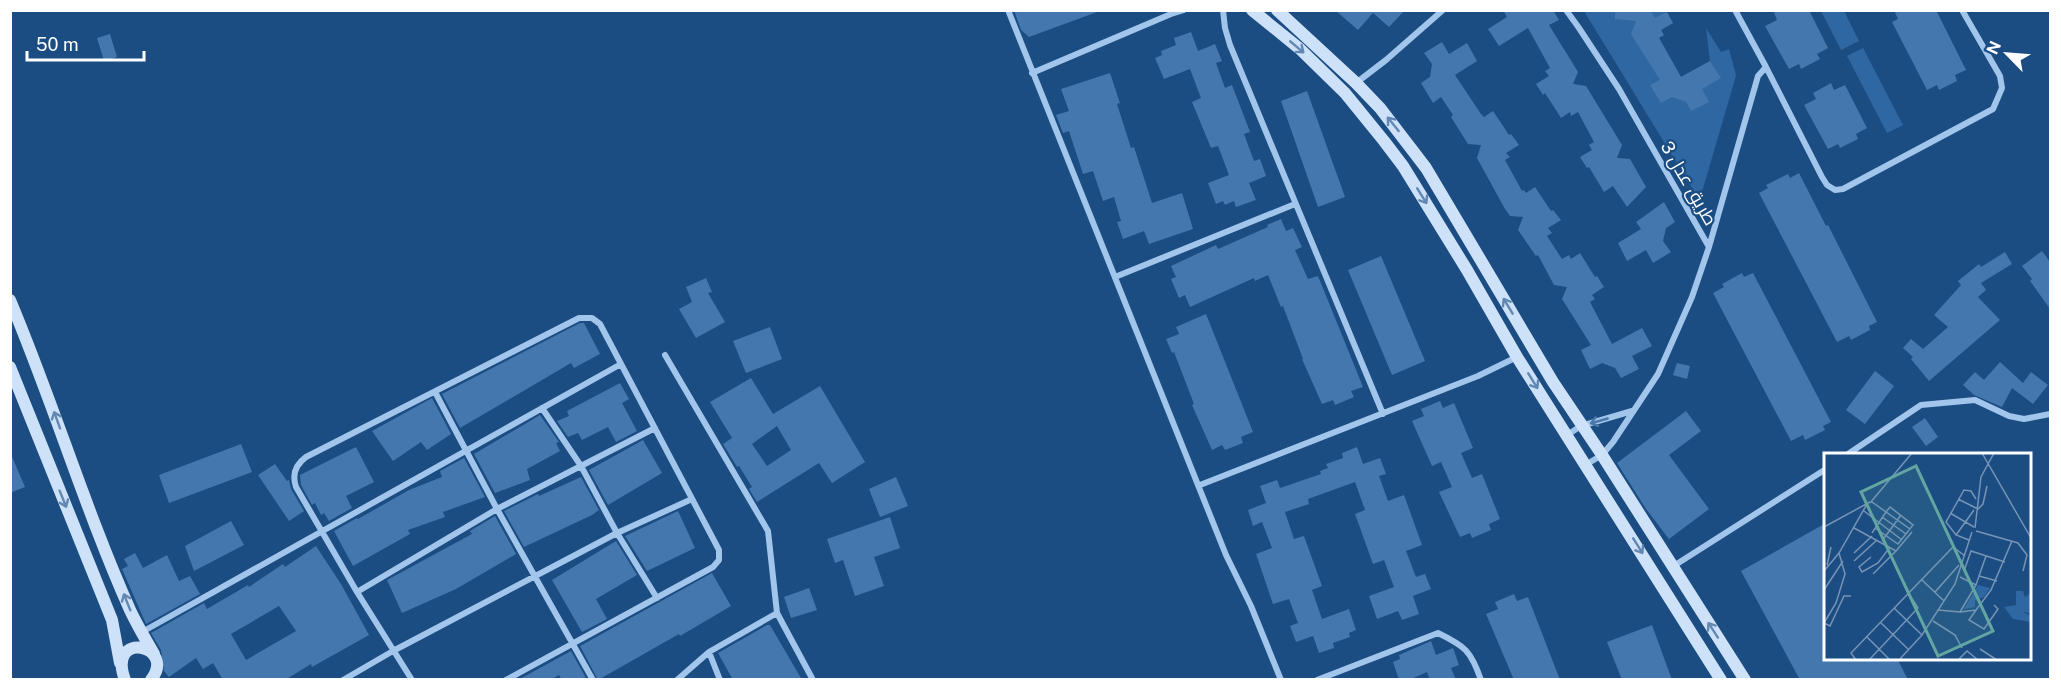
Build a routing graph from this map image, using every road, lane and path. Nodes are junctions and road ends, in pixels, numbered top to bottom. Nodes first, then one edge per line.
1 (1008, 10) edge
2 (1185, 10) edge
3 (1252, 10) edge
4 (1277, 10) edge
5 (1443, 10) edge
6 (1566, 10) edge
7 (1735, 10) edge
8 (1962, 10) edge
9 (1222, 11) edge
10 (1766, 67) junction
11 (1032, 73) junction
12 (1356, 82) junction
13 (1295, 204) junction
14 (1708, 247) junction
15 (1115, 277) junction
16 (10, 300) edge
17 (665, 356) dead end
18 (1517, 357) junction
19 (621, 364) junction
20 (10, 367) edge
21 (435, 392) junction
22 (543, 408) junction
23 (1633, 411) junction
24 (1383, 414) junction
25 (2050, 414) edge
26 (1581, 426) junction
27 (654, 428) junction
28 (1567, 435) junction
29 (466, 451) junction
30 (1849, 453) edge
31 (1602, 454) junction
32 (1587, 464) junction
33 (581, 466) junction
34 (1824, 470) edge
35 (1200, 485) junction
36 (692, 499) junction
37 (497, 509) junction
38 (322, 531) junction
39 (617, 533) junction
40 (1672, 567) junction
41 (537, 576) junction
42 (357, 592) junction
43 (657, 598) junction
44 (777, 614) junction
45 (142, 632) junction
46 (574, 643) junction
47 (393, 651) junction
48 (709, 652) junction
49 (154, 654) junction
50 (120, 663) junction
51 (125, 679) edge
52 (151, 680) edge
53 (343, 680) edge
54 (412, 680) edge
55 (506, 680) edge
56 (593, 680) edge
57 (677, 680) edge
58 (720, 680) edge
59 (813, 680) edge
60 (1281, 680) edge
61 (1317, 680) edge
62 (1481, 680) edge
63 (1721, 680) edge
64 (1745, 680) edge

1 - 11 street
2 - 11 street
3 -> 18 main road
4 - 12 main road
5 - 12 street
6 - 14 street, طريق عدل 3
7 - 10 street
8 - 10 street
9 - 13 street
10 - 14 street
11 - 15 street
26 -> 12 main road
13 - 15 street
13 - 24 street
14 - 23 street, طريق عدل 3
15 - 35 street
45 -> 16 main road
17 - 44 street
18 - 24 street
18 -> 28 main road
19 - 21 street
19 - 22 street
19 - 27 street
20 -> 50 main road
21 - 29 street
21 - 38 street
22 - 29 street
22 - 33 street
23 -> 26 street
23 - 31 street, طريق عدل 3
24 - 35 street
25 - 30 street
26 - 28 street
26 - 31 main road
27 - 33 street
27 - 36 street
28 - 32 main road
29 - 37 street
29 - 38 street
31 - 32 street, طريق عدل 3
31 - 40 main road
32 -> 63 main road
33 - 37 street
33 - 39 street
34 - 40 street
35 - 60 street
36 - 39 street
36 - 43 street
37 - 41 street
37 - 42 street
38 - 42 street
38 - 45 street
39 - 41 street
39 - 43 street
64 -> 40 main road
41 - 46 street
41 - 47 street
42 - 47 street
43 - 46 street
44 - 48 street
44 - 59 street
45 - 49 main road
46 - 55 street
46 - 56 street
47 - 53 street
47 - 54 street
48 - 57 street
48 - 58 street
49 - 50 main road
49 - 52 main road
50 - 51 main road
61 - 62 street

